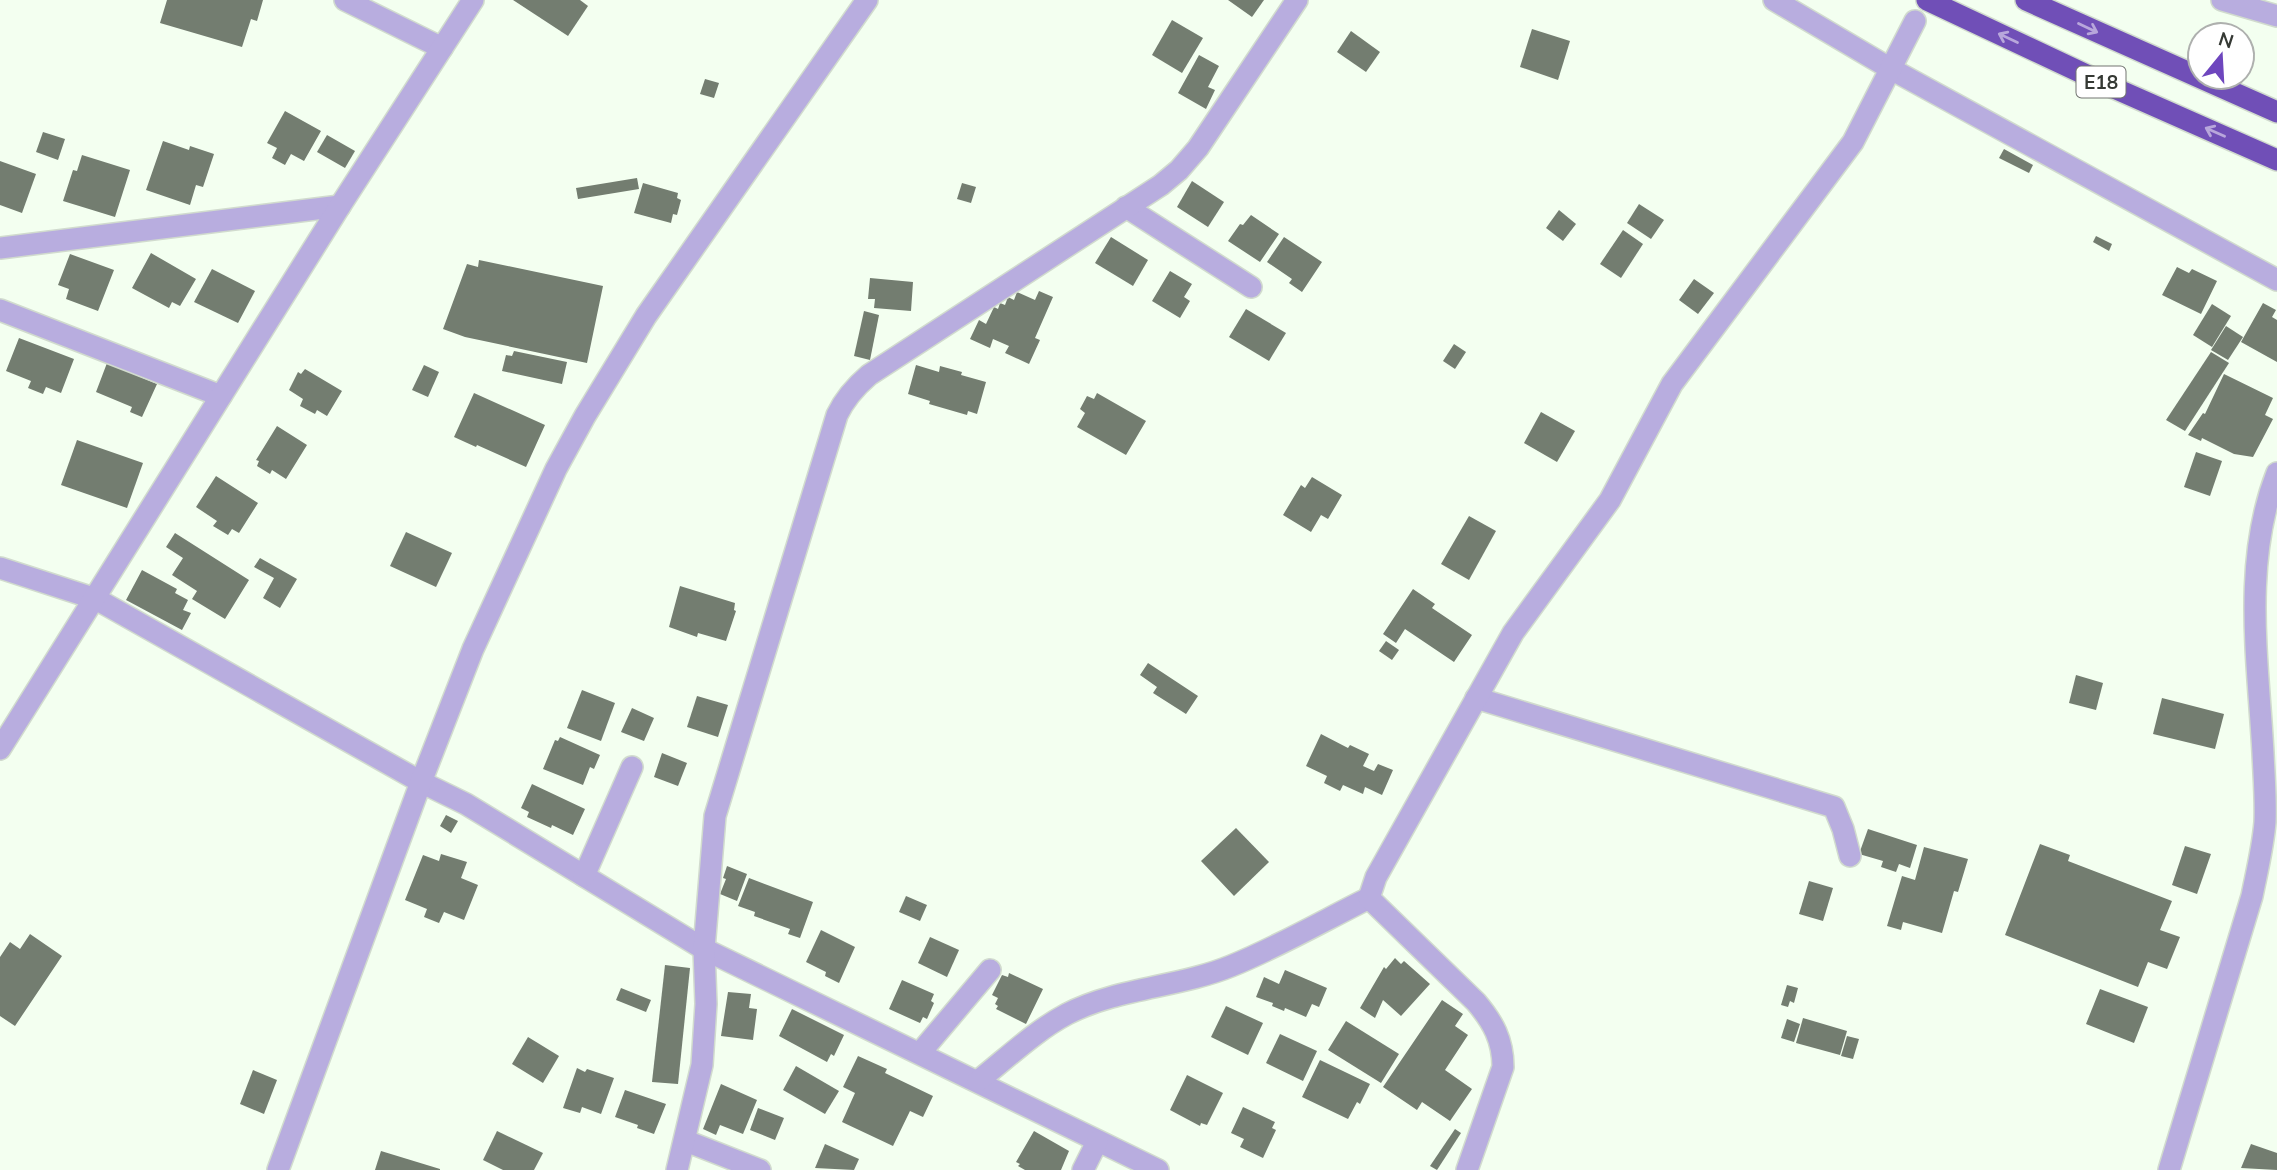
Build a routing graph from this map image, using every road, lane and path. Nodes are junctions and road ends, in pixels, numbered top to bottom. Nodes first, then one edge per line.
1 (345, 0) edge
2 (473, 0) edge
3 (867, 0) edge
4 (1297, 0) edge
5 (1774, 0) edge
6 (1927, 0) edge
7 (2026, 0) edge
8 (2222, 0) edge
9 (2277, 16) edge
10 (1915, 21) dead end
11 (442, 48) junction
12 (1891, 69) junction
13 (2277, 113) edge
14 (2277, 160) edge
15 (340, 206) junction
16 (1126, 207) junction
17 (0, 248) edge
18 (2277, 280) edge
19 (1251, 288) dead end
20 (0, 310) edge
21 (221, 396) junction
22 (2277, 473) edge
23 (0, 568) edge
24 (96, 599) junction
25 (1476, 698) junction
26 (0, 749) edge
27 (632, 767) dead end
28 (421, 782) junction
29 (2271, 808) edge
30 (1850, 856) dead end
31 (583, 876) junction
32 (1369, 898) junction
33 (704, 949) junction
34 (990, 970) dead end
35 (920, 1053) junction
36 (978, 1081) junction
37 (686, 1141) junction
38 (1097, 1142) junction
39 (278, 1170) edge
40 (677, 1170) edge
41 (760, 1170) edge
42 (1083, 1170) edge
43 (1158, 1170) edge
44 (1467, 1170) edge
45 (2169, 1170) edge

1 - 11 street
2 - 11 street
3 - 28 street
4 - 16 street
5 - 12 street
14 -> 6 highway, E18
7 -> 13 highway, E18
8 - 9 street
10 - 12 street
11 - 15 street
12 - 18 street
12 - 25 street
15 - 17 street
15 - 21 street
16 - 19 street
16 - 33 street
20 - 21 street
21 - 24 street
22 - 29 street
23 - 24 street
24 - 26 street
24 - 28 street
25 - 30 street
25 - 32 street
27 - 31 street
28 - 31 street
28 - 39 street
29 - 45 street
31 - 33 street
32 - 36 street
32 - 44 street
33 - 35 street
33 - 37 street
34 - 35 street
35 - 36 street
36 - 38 street
37 - 40 street
37 - 41 street
38 - 42 street
38 - 43 street

